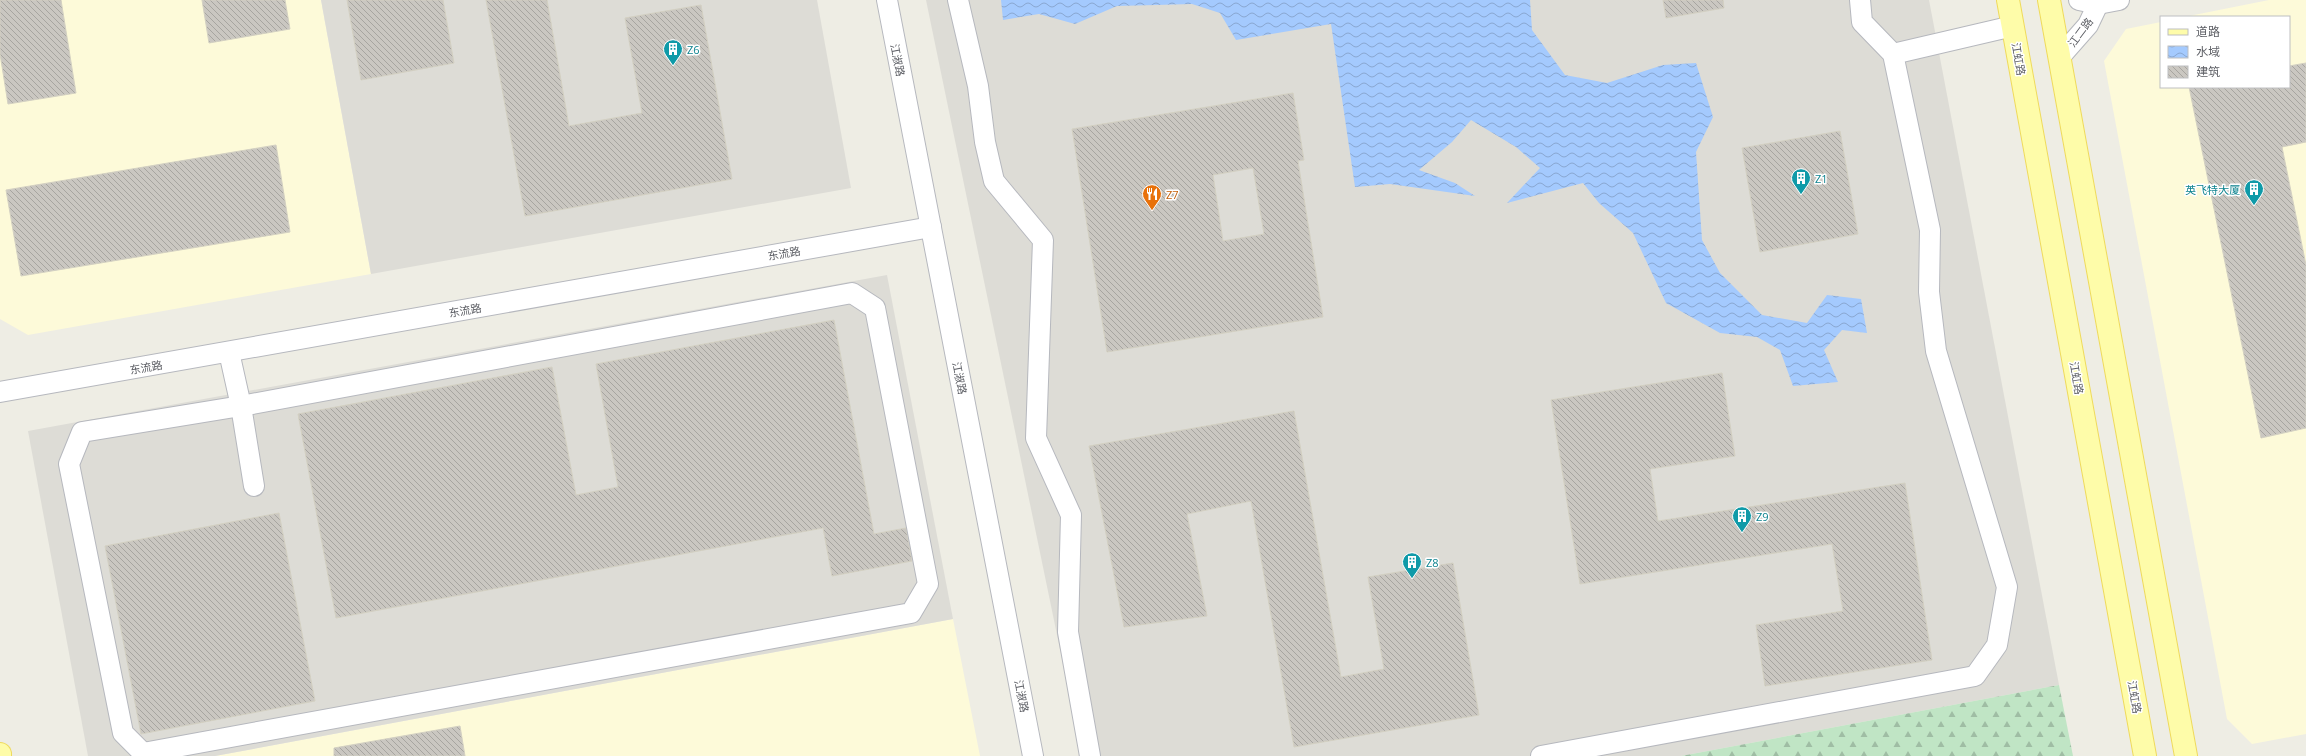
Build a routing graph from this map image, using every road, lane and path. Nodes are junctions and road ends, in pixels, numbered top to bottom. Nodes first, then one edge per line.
1 (887, 0) edge
2 (958, 0) edge
3 (1860, 0) edge
4 (2008, 0) edge
5 (2049, 0) edge
6 (2079, 0) edge
7 (2119, 0) edge
8 (2098, 4) junction
9 (2013, 26) junction
10 (1893, 54) junction
11 (2059, 58) junction
12 (931, 226) junction
13 (229, 352) junction
14 (0, 392) edge
15 (241, 406) junction
16 (254, 486) dead end
17 (1033, 756) edge
18 (1090, 756) edge
19 (1541, 756) edge
20 (2145, 756) edge
21 (2186, 756) edge

1 - 12 street, 江淑路
2 - 18 street
3 - 10 street
4 - 9 main road, 江虹路
5 - 11 main road
6 - 8 street, 江二路
7 - 8 street, 江二路
8 - 11 street, 江二路
9 - 10 street
9 - 20 main road, 江虹路
10 - 19 street
11 - 21 main road
12 - 13 street, 东流路
12 - 17 street, 江淑路
13 - 14 street, 东流路
13 - 15 street
15 - 15 street
15 - 16 street

